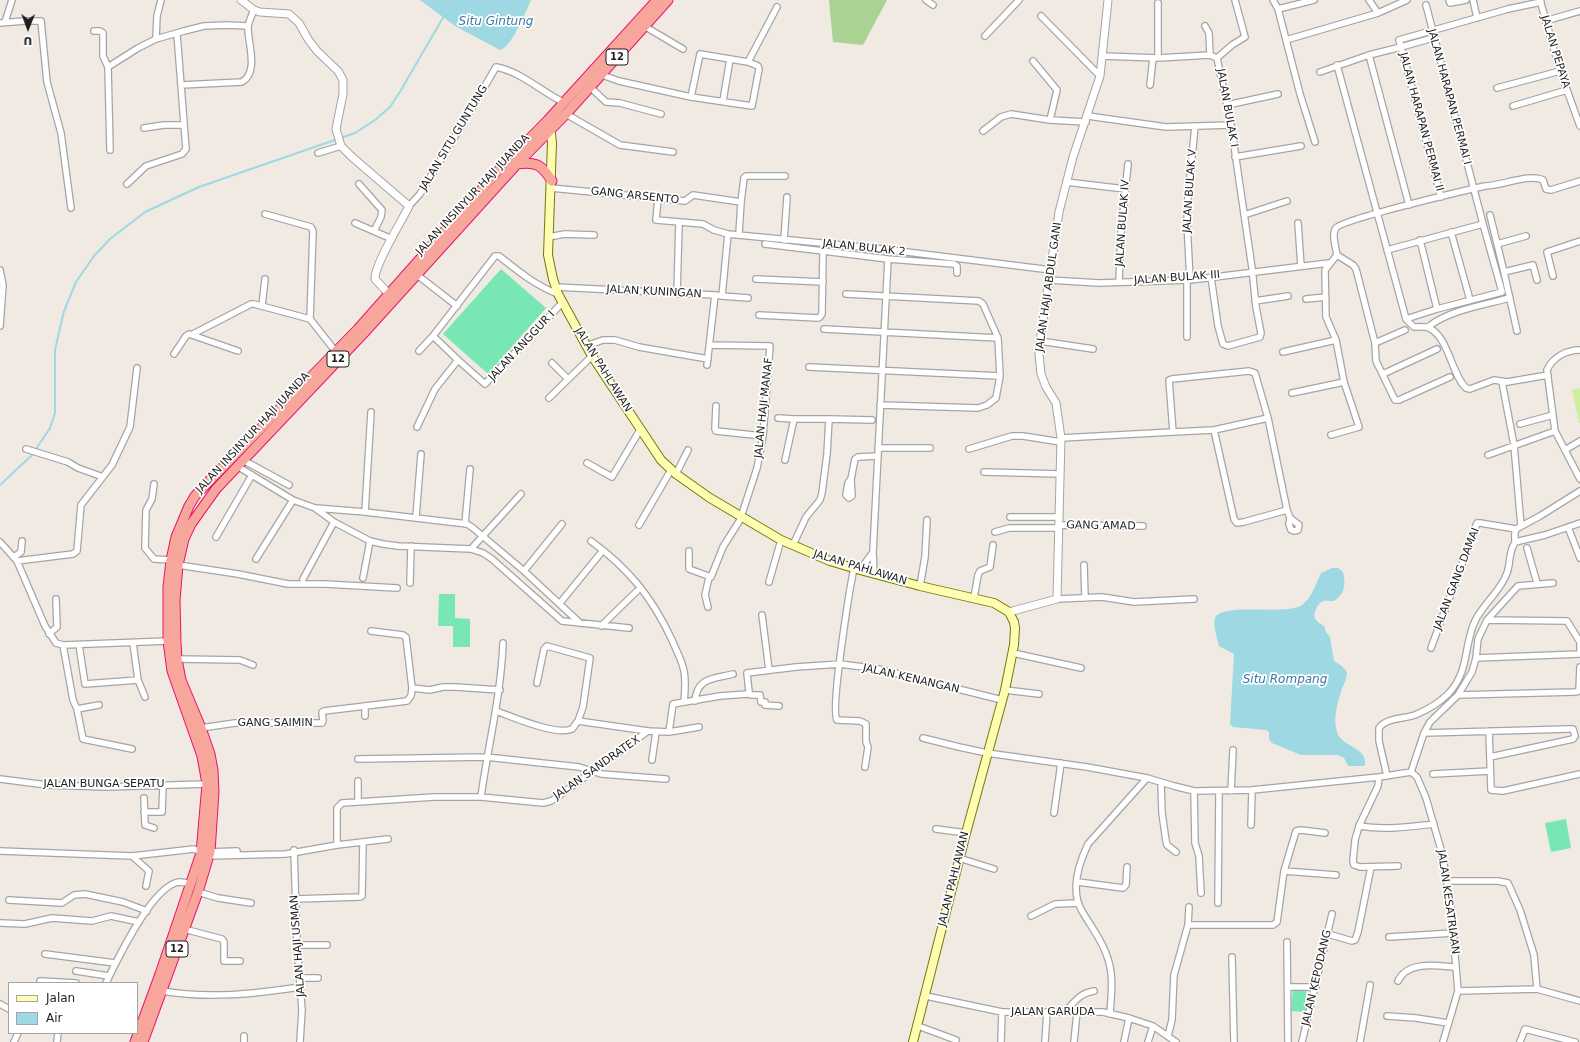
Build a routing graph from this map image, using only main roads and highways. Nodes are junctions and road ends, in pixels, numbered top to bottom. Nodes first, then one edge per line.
1 (656, 0) edge
2 (668, 0) edge
3 (548, 120) junction
4 (551, 130) junction
5 (517, 164) junction
6 (552, 184) junction
7 (174, 562) junction
8 (207, 854) junction
9 (138, 1034) edge
10 (143, 1042) edge
11 (913, 1042) edge

1 - 3 highway, JALAN INSINYUR HAJI JUANDA / 12
2 - 4 highway, JALAN INSINYUR HAJI JUANDA / 12
3 - 4 main road, JALAN PAHLAWAN
3 - 7 highway, JALAN INSINYUR HAJI JUANDA / 12
4 - 5 highway, JALAN INSINYUR HAJI JUANDA / 12
4 - 6 main road, JALAN PAHLAWAN
5 - 6 highway
5 - 7 highway, JALAN INSINYUR HAJI JUANDA / 12
6 - 11 main road, JALAN PAHLAWAN
7 - 8 highway, JALAN INSINYUR HAJI JUANDA / 12
7 - 8 highway, JALAN INSINYUR HAJI JUANDA / 12
8 - 9 highway, JALAN INSINYUR HAJI JUANDA / 12
8 - 10 highway, JALAN INSINYUR HAJI JUANDA / 12

